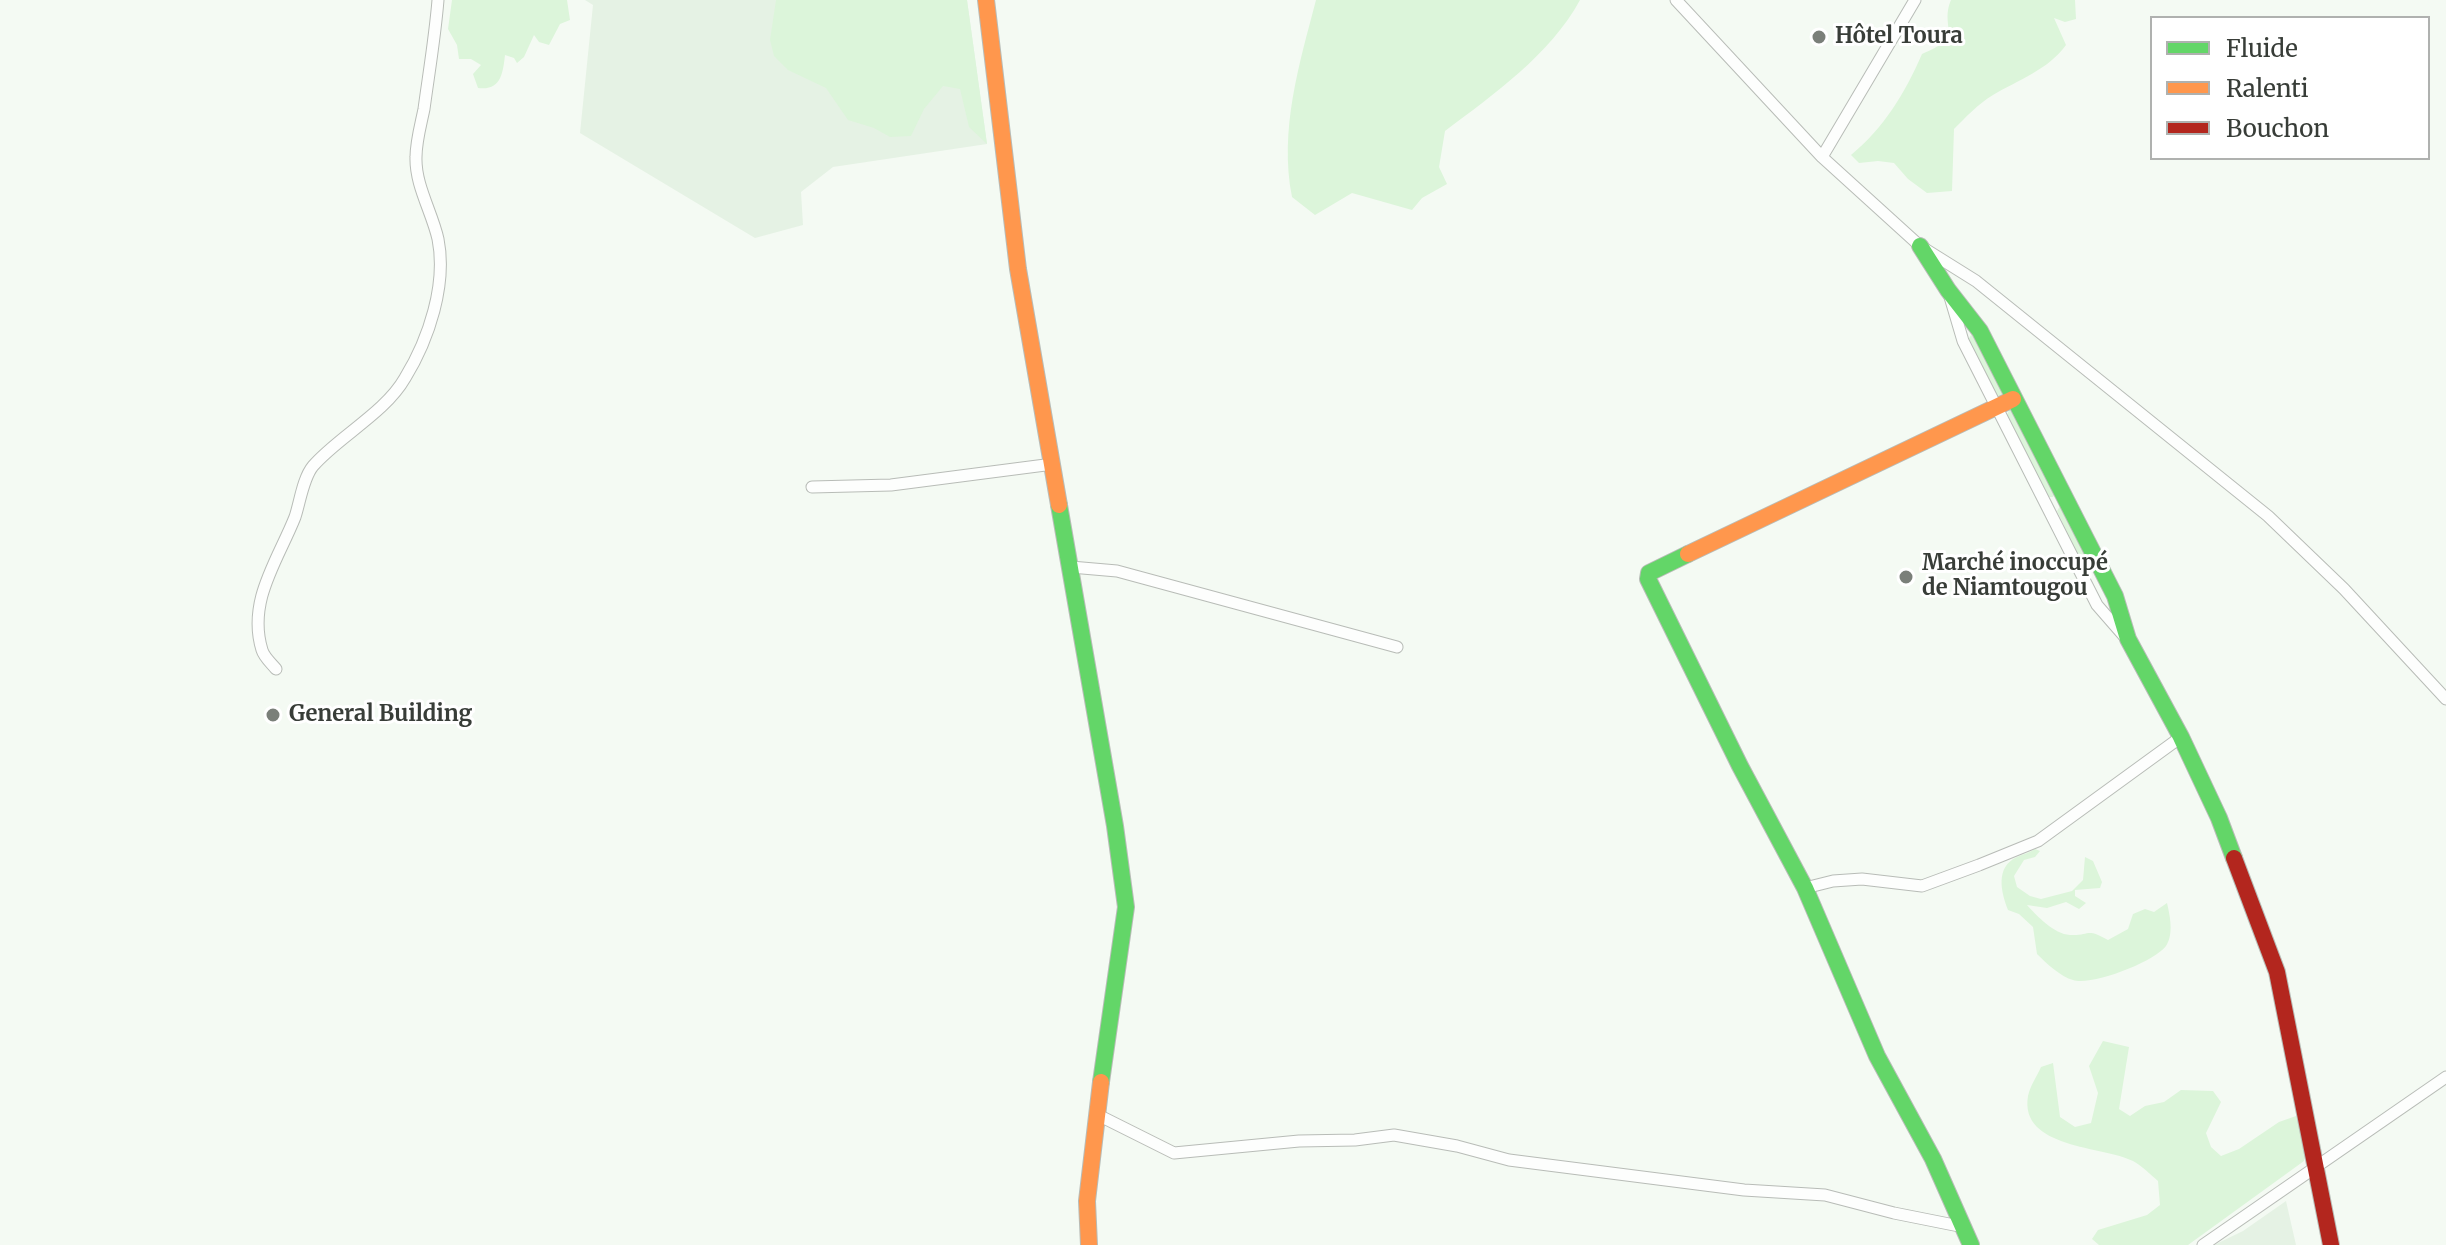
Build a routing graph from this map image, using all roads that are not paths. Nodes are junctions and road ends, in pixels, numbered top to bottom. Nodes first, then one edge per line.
1 (438, 0) edge
2 (986, 0) edge
3 (1676, 0) edge
4 (1915, 0) edge
5 (1822, 157) junction
6 (1920, 246) junction
7 (1948, 290) junction
8 (2013, 399) junction
9 (1996, 407) junction
10 (1053, 464) junction
11 (812, 487) dead end
12 (2064, 498) junction
13 (2048, 507) junction
14 (1071, 567) junction
15 (2104, 573) junction
16 (2084, 580) junction
17 (2128, 639) junction
18 (1397, 647) dead end
19 (276, 669) dead end
20 (2446, 699) edge
21 (2181, 737) junction
22 (1805, 888) junction
23 (2446, 1077) edge
24 (1096, 1114) junction
25 (2314, 1166) junction
26 (1964, 1227) junction
27 (1089, 1245) edge
28 (1971, 1245) edge
29 (2203, 1245) edge
30 (2331, 1245) edge

1 - 19 street
2 - 10 street
3 - 5 street
4 - 5 street
5 - 6 street
6 - 7 street
6 - 20 street
7 - 8 street
7 - 9 street
8 - 9 street
8 - 12 street
9 - 13 street
9 - 22 street
10 - 11 street
10 - 14 street
12 - 13 street
12 - 15 street
13 - 16 street
14 - 18 street
14 - 24 street
15 - 16 street
15 - 17 street
16 - 17 street
17 - 21 street
21 - 22 street
21 - 25 street
22 - 26 street
23 - 25 street
24 - 26 street
24 - 27 street
25 - 29 street
25 - 30 street
26 - 28 street

